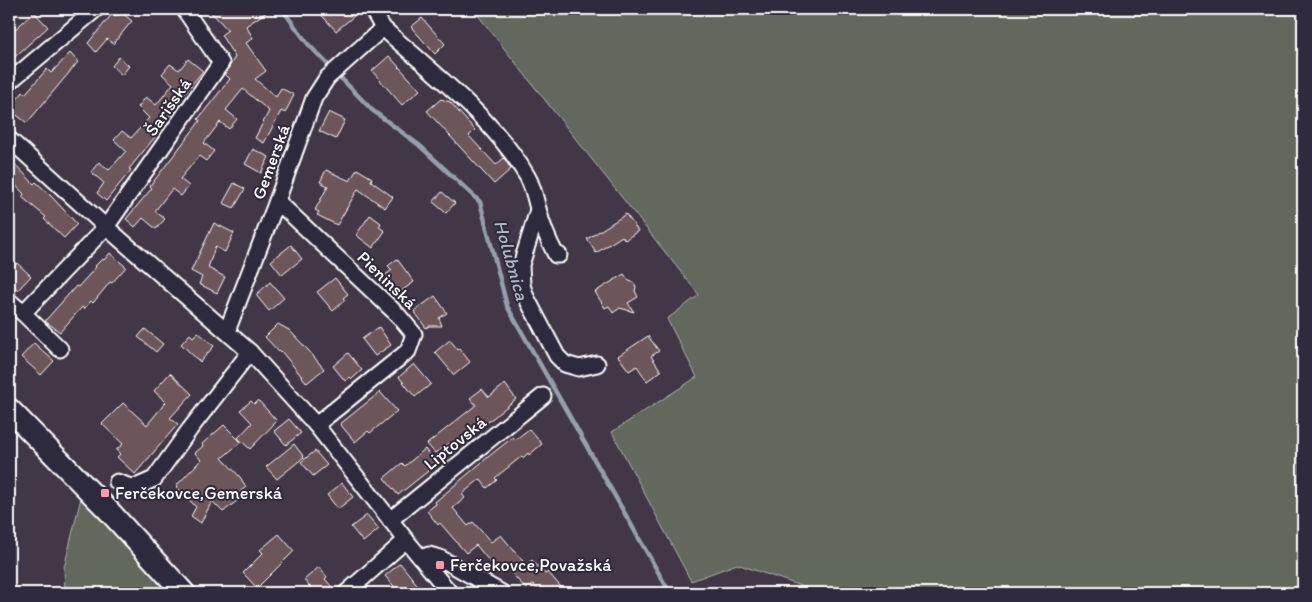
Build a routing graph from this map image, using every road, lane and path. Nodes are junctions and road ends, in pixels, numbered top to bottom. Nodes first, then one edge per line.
1 (96, 9) edge
2 (184, 9) edge
3 (372, 9) edge
4 (384, 28) junction
5 (9, 82) edge
6 (9, 138) edge
7 (277, 201) junction
8 (538, 210) junction
9 (106, 227) junction
10 (559, 256) dead end
11 (9, 301) edge
12 (23, 313) junction
13 (228, 331) junction
14 (60, 349) dead end
15 (250, 352) junction
16 (597, 364) dead end
17 (543, 396) dead end
18 (9, 409) edge
19 (316, 425) junction
20 (117, 482) dead end
21 (390, 520) junction
22 (406, 540) junction
23 (421, 558) junction
24 (464, 572) junction
25 (449, 591) edge
26 (184, 593) edge
27 (346, 593) edge
28 (502, 593) edge

1 - 5 street
2 - 9 street, Šarišská
3 - 4 street
4 - 7 street, Gemerská
4 - 8 street
6 - 9 street
7 - 13 street, Gemerská
7 - 19 street, Pieninská
8 - 10 street
8 - 16 street
9 - 12 street
9 - 13 street
11 - 12 street
12 - 14 street
13 - 15 street
15 - 19 street
15 - 20 street
17 - 21 street, Liptovská
18 - 26 main road
19 - 21 street
21 - 22 street
22 - 23 street
22 - 27 street
23 - 24 street
23 - 25 street
24 - 25 street
24 - 28 street

